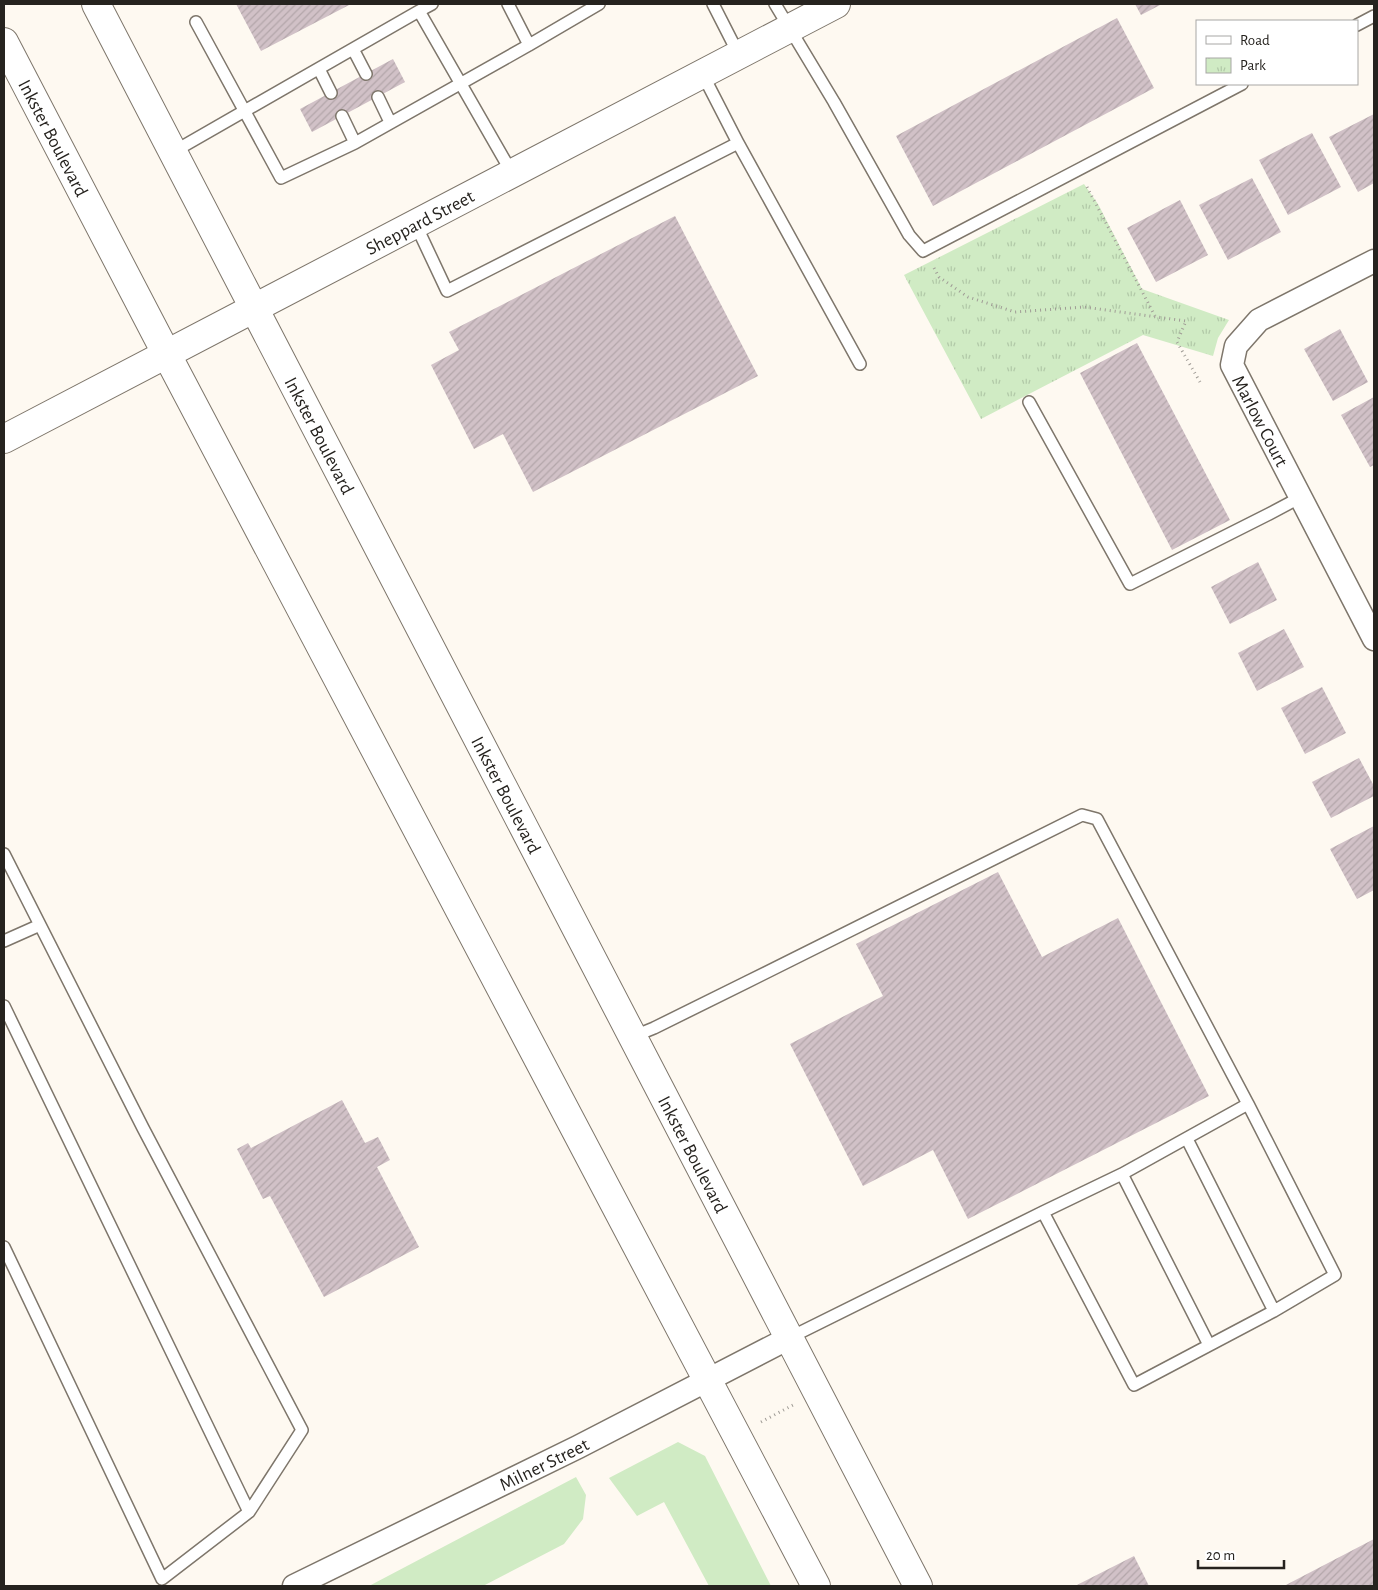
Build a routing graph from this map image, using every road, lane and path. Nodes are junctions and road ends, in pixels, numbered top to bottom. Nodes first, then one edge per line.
1 (96, 4) edge
2 (432, 4) edge
3 (508, 4) edge
4 (599, 4) edge
5 (712, 4) edge
6 (775, 4) edge
7 (836, 4) edge
8 (420, 12) junction
9 (1374, 16) edge
10 (196, 22) dead end
11 (1358, 24) edge
12 (789, 28) junction
13 (4, 42) edge
14 (529, 44) junction
15 (353, 49) junction
16 (739, 54) junction
17 (319, 69) junction
18 (702, 73) junction
19 (366, 74) dead end
20 (460, 82) junction
21 (1240, 85) edge
22 (331, 93) dead end
23 (378, 97) dead end
24 (245, 111) junction
25 (342, 116) dead end
26 (390, 122) junction
27 (355, 143) junction
28 (738, 143) junction
29 (172, 152) junction
30 (1083, 167) junction
31 (512, 173) junction
32 (415, 223) junction
33 (923, 251) junction
34 (1374, 261) edge
35 (253, 308) junction
36 (1155, 317) junction
37 (166, 353) junction
38 (860, 364) dead end
39 (1200, 382) dead end
40 (1029, 402) dead end
41 (4, 439) edge
42 (1301, 497) junction
43 (1374, 639) edge
44 (4, 854) edge
45 (40, 925) junction
46 (4, 940) edge
47 (4, 1006) edge
48 (632, 1037) junction
49 (1248, 1104) junction
50 (1187, 1138) junction
51 (1122, 1174) junction
52 (1043, 1212) junction
53 (4, 1247) edge
54 (1274, 1311) junction
55 (789, 1338) junction
56 (1209, 1345) junction
57 (708, 1381) junction
58 (817, 1392) junction
59 (736, 1435) junction
60 (249, 1512) junction
61 (164, 1582) edge
62 (294, 1586) edge
63 (816, 1586) edge
64 (918, 1586) edge

1 - 29 main road, Inkster Boulevard
2 - 8 lane
3 - 14 lane
4 - 14 lane
5 - 16 lane
6 - 12 lane
7 - 12 main road, Sheppard Street
8 - 15 lane
8 - 20 lane
9 - 11 lane
10 - 24 lane
12 - 16 main road, Sheppard Street
12 - 33 lane
13 - 37 main road, Inkster Boulevard
14 - 20 lane
15 - 17 lane
15 - 19 lane
16 - 18 main road, Sheppard Street
17 - 22 lane
17 - 24 lane
18 - 28 lane
18 - 31 main road, Sheppard Street
20 - 26 lane
20 - 31 lane
21 - 30 lane
23 - 26 lane
24 - 27 lane
24 - 29 lane
25 - 27 lane
26 - 27 lane
28 - 32 lane
28 - 38 lane
29 - 35 main road, Inkster Boulevard
30 - 33 lane
30 - 36 path
31 - 32 main road, Sheppard Street
32 - 35 main road, Sheppard Street
33 - 36 path
34 - 42 street, Marlow Court
35 - 37 main road, Sheppard Street
35 - 48 main road, Inkster Boulevard
36 - 39 path
37 - 41 main road, Sheppard Street
37 - 57 main road, Inkster Boulevard
40 - 42 lane
42 - 43 street, Marlow Court
44 - 45 lane
45 - 46 lane
45 - 60 lane
47 - 60 lane
48 - 49 lane
48 - 55 main road, Inkster Boulevard
49 - 50 lane
49 - 54 lane
50 - 51 lane
50 - 54 lane
51 - 52 lane
51 - 56 lane
52 - 55 lane
52 - 56 lane
53 - 61 lane
54 - 56 lane
55 - 57 street, Milner Street
55 - 58 main road, Inkster Boulevard
57 - 59 main road, Inkster Boulevard
57 - 62 street, Milner Street
58 - 59 path
58 - 64 main road, Inkster Boulevard
59 - 63 main road, Inkster Boulevard
60 - 61 lane

